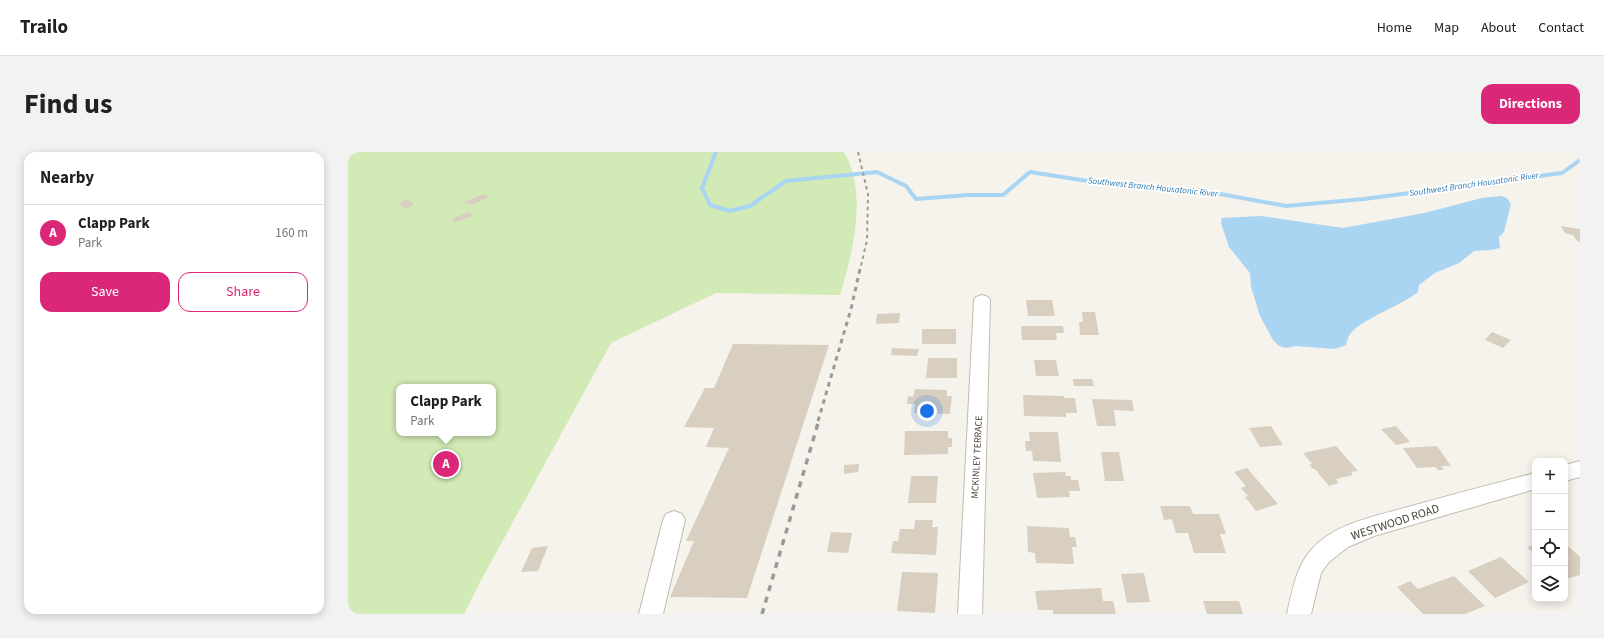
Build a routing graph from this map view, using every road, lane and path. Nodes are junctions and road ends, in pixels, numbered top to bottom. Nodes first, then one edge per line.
1 (982, 300) dead end
2 (1580, 469) edge
3 (1568, 472) edge
4 (1532, 482) edge
5 (674, 520) dead end
6 (651, 614) edge
7 (970, 614) edge
8 (1299, 614) edge

1 - 7 street, MCKINLEY TERRACE
2 - 3 street
4 - 8 street, WESTWOOD ROAD
5 - 6 street

